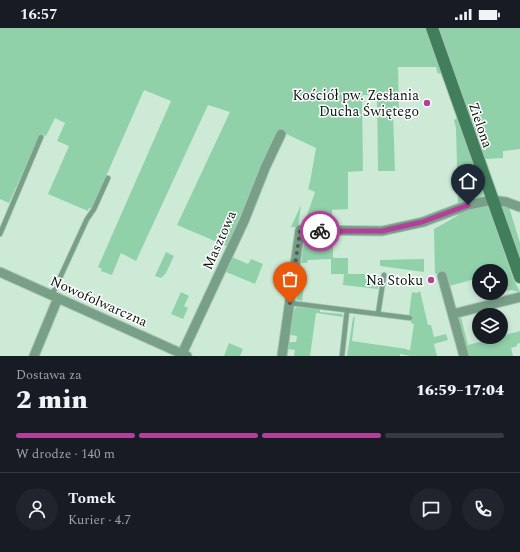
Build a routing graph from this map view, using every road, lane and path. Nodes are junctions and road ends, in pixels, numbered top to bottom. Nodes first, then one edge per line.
1 (432, 28) edge
2 (281, 134) dead end
3 (41, 137) dead end
4 (108, 178) dead end
5 (492, 200) junction
6 (520, 207) edge
7 (0, 234) edge
8 (0, 272) edge
9 (384, 275) dead end
10 (442, 276) dead end
11 (520, 277) edge
12 (55, 297) junction
13 (520, 297) edge
14 (290, 303) junction
15 (348, 310) junction
16 (378, 314) junction
17 (453, 314) junction
18 (410, 318) dead end
19 (183, 355) edge
20 (34, 356) edge
21 (282, 356) edge
22 (342, 356) edge
23 (464, 356) edge

1 - 5 street, Zielona
2 - 19 street, Masztowa
3 - 7 lane
4 - 12 lane
5 - 6 street
5 - 11 street, Zielona
5 - 14 street
8 - 12 street, Nowofolwarczna
9 - 16 lane
10 - 17 street
12 - 19 street, Nowofolwarczna
12 - 20 street
13 - 17 street
14 - 15 lane
14 - 21 street
15 - 16 lane
15 - 22 lane
16 - 18 lane
17 - 23 street

